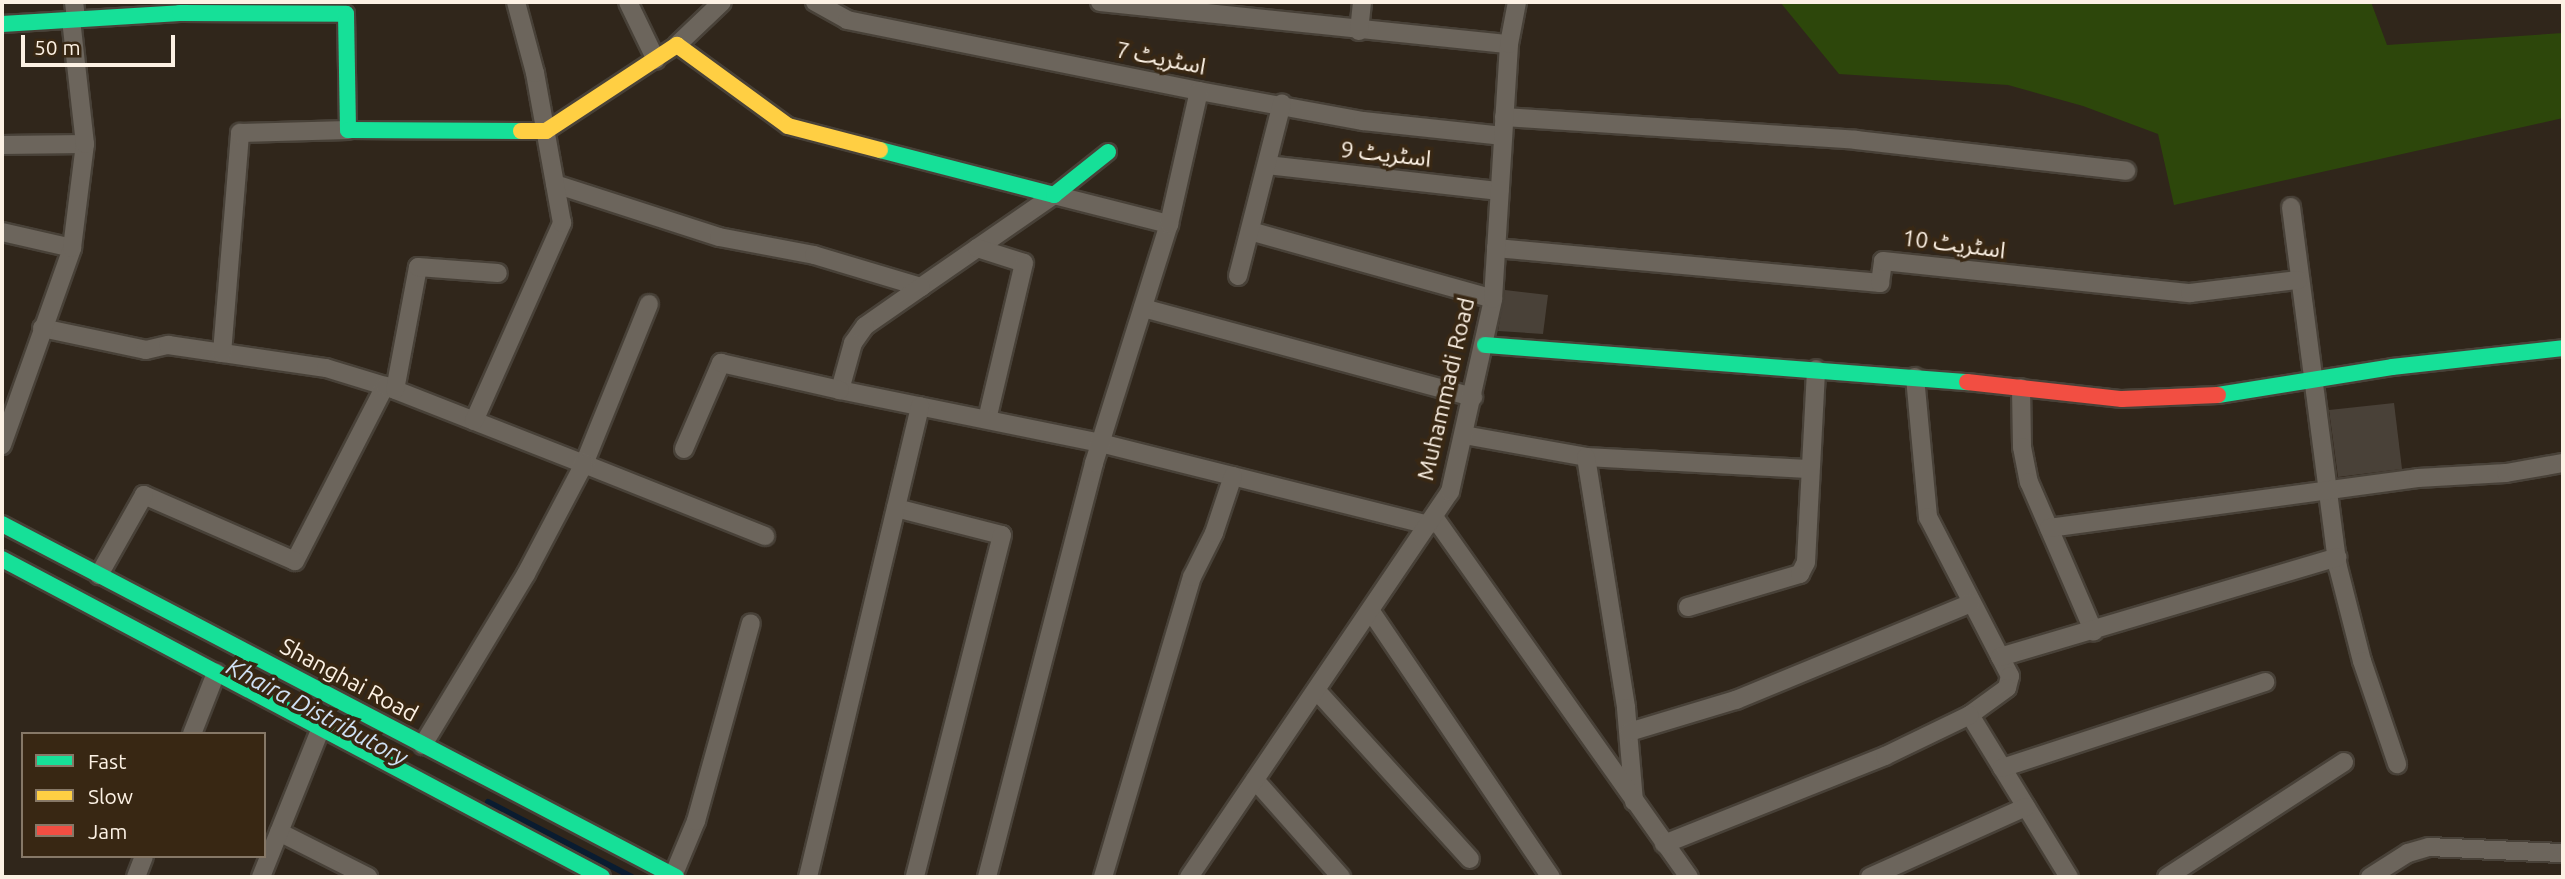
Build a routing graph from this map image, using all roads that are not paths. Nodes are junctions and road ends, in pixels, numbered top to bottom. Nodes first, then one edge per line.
1 (516, 2) edge
2 (628, 2) edge
3 (722, 2) edge
4 (815, 2) edge
5 (1100, 2) edge
6 (1362, 2) edge
7 (1517, 2) edge
8 (74, 14) edge
9 (2, 24) edge
10 (1359, 31) junction
11 (1509, 44) junction
12 (677, 45) junction
13 (656, 60) junction
14 (1199, 91) junction
15 (1282, 104) junction
16 (1504, 117) junction
17 (348, 130) junction
18 (546, 131) junction
19 (1503, 136) junction
20 (85, 144) junction
21 (2, 145) edge
22 (1108, 152) dead end
23 (1267, 164) junction
24 (2126, 171) dead end
25 (555, 184) junction
26 (1500, 191) junction
27 (1054, 195) junction
28 (2291, 207) dead end
29 (1169, 224) junction
30 (1250, 231) junction
31 (2, 232) edge
32 (72, 247) junction
33 (977, 248) junction
34 (1496, 248) junction
35 (498, 273) dead end
36 (1238, 276) dead end
37 (2298, 280) junction
38 (921, 287) junction
39 (1493, 299) junction
40 (649, 304) dead end
41 (1143, 308) junction
42 (42, 328) junction
43 (1485, 345) junction
44 (2563, 348) edge
45 (222, 353) junction
46 (1816, 369) junction
47 (1915, 377) junction
48 (2313, 382) junction
49 (390, 388) junction
50 (2021, 388) junction
51 (840, 390) junction
52 (1473, 397) junction
53 (920, 406) junction
54 (6, 415) edge
55 (987, 419) junction
56 (474, 421) junction
57 (1464, 435) junction
58 (1100, 443) junction
59 (2, 444) edge
60 (684, 449) dead end
61 (1586, 457) junction
62 (2563, 463) edge
63 (584, 464) junction
64 (1808, 468) junction
65 (1233, 476) junction
66 (2328, 492) junction
67 (896, 508) junction
68 (1431, 521) junction
69 (2, 524) edge
70 (2049, 528) junction
71 (765, 536) dead end
72 (2337, 557) junction
73 (2, 559) edge
74 (99, 575) junction
75 (1970, 603) junction
76 (1688, 607) dead end
77 (1372, 613) junction
78 (751, 623) dead end
79 (2094, 632) junction
80 (2000, 657) junction
81 (216, 673) junction
82 (2265, 682) dead end
83 (1317, 691) junction
84 (1970, 715) junction
85 (321, 728) junction
86 (193, 732) edge
87 (1629, 732) junction
88 (423, 745) junction
89 (2344, 762) dead end
90 (2397, 764) dead end
91 (2002, 768) junction
92 (1255, 779) junction
93 (1634, 802) junction
94 (2026, 807) junction
95 (279, 832) junction
96 (1664, 844) junction
97 (2563, 853) edge
98 (143, 858) edge
99 (1470, 859) dead end
100 (674, 876) edge
101 (2063, 876) edge
102 (136, 877) edge
103 (261, 877) edge
104 (368, 877) edge
105 (602, 877) edge
106 (808, 877) edge
107 (915, 877) edge
108 (987, 877) edge
109 (1103, 877) edge
110 (1189, 877) edge
111 (1341, 877) edge
112 (1551, 877) edge
113 (1689, 877) edge
114 (1870, 877) edge
115 (2167, 877) edge
116 (2370, 877) edge

1 - 18 street
2 - 13 street
3 - 12 street
4 - 14 street, اسٹریٹ 7
5 - 10 street
6 - 10 street
7 - 11 street, Muhammadi Road
8 - 9 street
8 - 17 street
8 - 20 street
10 - 11 street
11 - 16 street, Muhammadi Road
12 - 13 street
12 - 27 street
13 - 18 street
14 - 15 street, اسٹریٹ 7
14 - 29 street
15 - 19 street, اسٹریٹ 7
15 - 23 street
16 - 19 street, Muhammadi Road
16 - 24 street
17 - 18 street
17 - 45 street
18 - 25 street
19 - 26 street, Muhammadi Road
20 - 21 street
20 - 32 street
22 - 27 street
23 - 26 street, اسٹریٹ 9
23 - 30 street
25 - 38 street
25 - 56 street
26 - 34 street, Muhammadi Road
27 - 29 street
27 - 33 street
28 - 37 street
29 - 41 street
30 - 36 street
30 - 39 street
31 - 32 street
32 - 42 street
33 - 38 street
33 - 55 street
34 - 37 street, اسٹریٹ 10
34 - 39 street, Muhammadi Road
35 - 49 street
37 - 48 street
38 - 51 street
39 - 43 street, Muhammadi Road
40 - 63 street
41 - 52 street
41 - 58 street
42 - 45 street
42 - 54 street
43 - 46 street
43 - 52 street, Muhammadi Road
44 - 48 street
45 - 49 street
46 - 47 street
46 - 64 street
47 - 50 street
47 - 75 street
48 - 50 street
48 - 66 street
49 - 56 street
49 - 74 street
50 - 70 street
51 - 53 street
51 - 60 street
52 - 57 street, Muhammadi Road
53 - 55 street
53 - 67 street
54 - 59 street
55 - 58 street
56 - 63 street
57 - 61 street
57 - 68 street, Muhammadi Road
58 - 65 street
58 - 108 street
61 - 64 street
61 - 87 street
62 - 66 street
63 - 71 street
63 - 88 street
64 - 76 street
65 - 68 street
65 - 109 street
66 - 70 street
66 - 72 street
67 - 106 street
67 - 107 street
68 - 77 street, Muhammadi Road
68 - 93 street
69 - 74 street, Shanghai Road
70 - 79 street
72 - 79 street
72 - 90 street
73 - 81 street
74 - 88 street, Shanghai Road
75 - 80 street
75 - 87 street
77 - 83 street, Muhammadi Road
77 - 112 street
78 - 100 street
79 - 80 street
80 - 84 street
81 - 85 street
81 - 86 street
82 - 91 street
83 - 92 street, Muhammadi Road
83 - 99 street
84 - 91 street
84 - 96 street
85 - 95 street
85 - 105 street
87 - 93 street
88 - 100 street, Shanghai Road
89 - 115 street
91 - 94 street
92 - 110 street, Muhammadi Road
92 - 111 street
93 - 96 street
94 - 101 street
94 - 114 street
95 - 103 street
95 - 104 street
96 - 113 street
97 - 116 street
98 - 102 street

